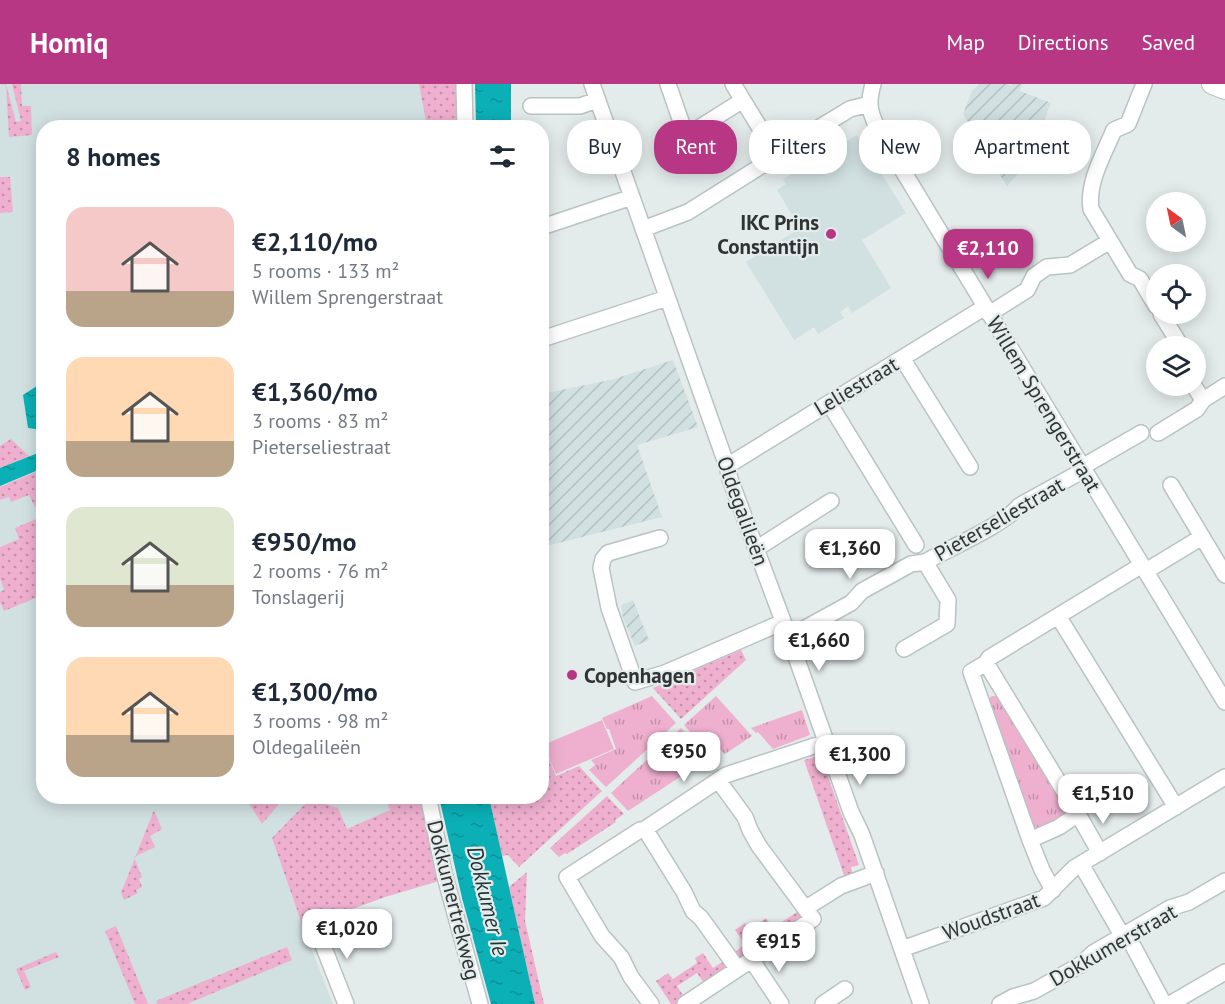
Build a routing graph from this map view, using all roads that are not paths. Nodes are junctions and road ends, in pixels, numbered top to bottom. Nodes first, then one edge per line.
1 (464, 84) edge
2 (592, 84) edge
3 (668, 84) edge
4 (733, 84) edge
5 (873, 84) edge
6 (1144, 84) edge
7 (1212, 84) edge
8 (1225, 89) edge
9 (597, 100) junction
10 (743, 100) junction
11 (869, 104) junction
12 (531, 106) dead end
13 (465, 120) edge
14 (755, 120) edge
15 (832, 120) edge
16 (749, 174) edge
17 (632, 197) junction
18 (549, 225) edge
19 (643, 229) junction
20 (1110, 241) junction
21 (1146, 289) edge
22 (667, 298) junction
23 (987, 311) junction
24 (549, 337) edge
25 (902, 358) junction
26 (1225, 386) edge
27 (1200, 396) edge
28 (1203, 400) junction
29 (829, 403) junction
30 (1141, 433) dead end
31 (1158, 433) dead end
32 (727, 466) junction
33 (970, 467) dead end
34 (1083, 468) junction
35 (1171, 485) dead end
36 (831, 501) dead end
37 (1202, 537) junction
38 (660, 538) dead end
39 (916, 545) dead end
40 (756, 549) junction
41 (925, 562) junction
42 (1144, 568) junction
43 (1225, 575) edge
44 (1058, 616) junction
45 (783, 622) junction
46 (789, 637) junction
47 (904, 648) dead end
48 (986, 663) junction
49 (1225, 702) edge
50 (826, 742) junction
51 (1225, 777) edge
52 (718, 780) junction
53 (430, 804) edge
54 (1176, 807) junction
55 (1078, 814) junction
56 (645, 829) junction
57 (1030, 840) junction
58 (1100, 853) junction
59 (1081, 864) junction
60 (876, 873) junction
61 (1225, 881) edge
62 (1053, 890) junction
63 (810, 913) junction
64 (317, 930) dead end
65 (1123, 937) junction
66 (902, 949) junction
67 (751, 959) junction
68 (737, 968) junction
69 (1225, 972) edge
70 (845, 989) dead end
71 (1037, 997) edge
72 (696, 1001) edge
73 (346, 1004) edge
74 (479, 1004) edge
75 (651, 1004) edge
76 (781, 1004) edge
77 (823, 1004) edge
78 (921, 1004) edge
79 (1000, 1004) edge
80 (1164, 1004) edge
81 (1170, 1004) edge

1 - 13 street
2 - 9 street, Oldegalileën
3 - 10 street
4 - 10 street
5 - 11 street
6 - 20 street
7 - 8 street
9 - 12 street
9 - 17 street, Oldegalileën
10 - 14 street
11 - 15 street
11 - 23 street, Willem Sprengerstraat
16 - 19 street
17 - 18 street
17 - 19 street, Oldegalileën
19 - 22 street, Oldegalileën
20 - 21 street
20 - 23 street, Leliestraat
22 - 24 street
22 - 32 street, Oldegalileën
23 - 25 street, Leliestraat
23 - 34 street, Willem Sprengerstraat
25 - 29 street, Leliestraat
25 - 33 street
26 - 28 street
27 - 28 street
28 - 31 street
29 - 32 street, Leliestraat
29 - 39 street
30 - 34 street, Pieterseliestraat
32 - 40 street, Oldegalileën
34 - 41 street, Pieterseliestraat
34 - 42 street, Willem Sprengerstraat
35 - 37 street
36 - 40 street
37 - 42 street
37 - 43 street
38 - 45 street
40 - 45 street, Oldegalileën
41 - 46 street, Pieterseliestraat
41 - 47 street
42 - 44 street
42 - 49 street, Willem Sprengerstraat
44 - 48 street
44 - 54 street
45 - 46 street, Oldegalileën
46 - 50 street, Oldegalileën
48 - 55 street
48 - 57 street
50 - 52 street
50 - 60 street, Oldegalileën
51 - 54 street, Woudstraat
52 - 56 street
52 - 63 street
53 - 74 street, Dokkumertrekweg
54 - 58 street, Woudstraat
55 - 57 street
55 - 58 street
56 - 68 street
56 - 75 street
57 - 62 street
58 - 59 street, Woudstraat
59 - 62 street, Woudstraat
59 - 65 street
60 - 63 street
60 - 66 street, Oldegalileën
61 - 65 street, Dokkumerstraat
62 - 66 street, Woudstraat
63 - 67 street
64 - 73 street
65 - 71 street, Dokkumerstraat
65 - 80 street
66 - 78 street, Oldegalileën
67 - 68 street
67 - 76 street
68 - 72 street
69 - 81 street
70 - 77 street
71 - 79 street, Dokkumerstraat

